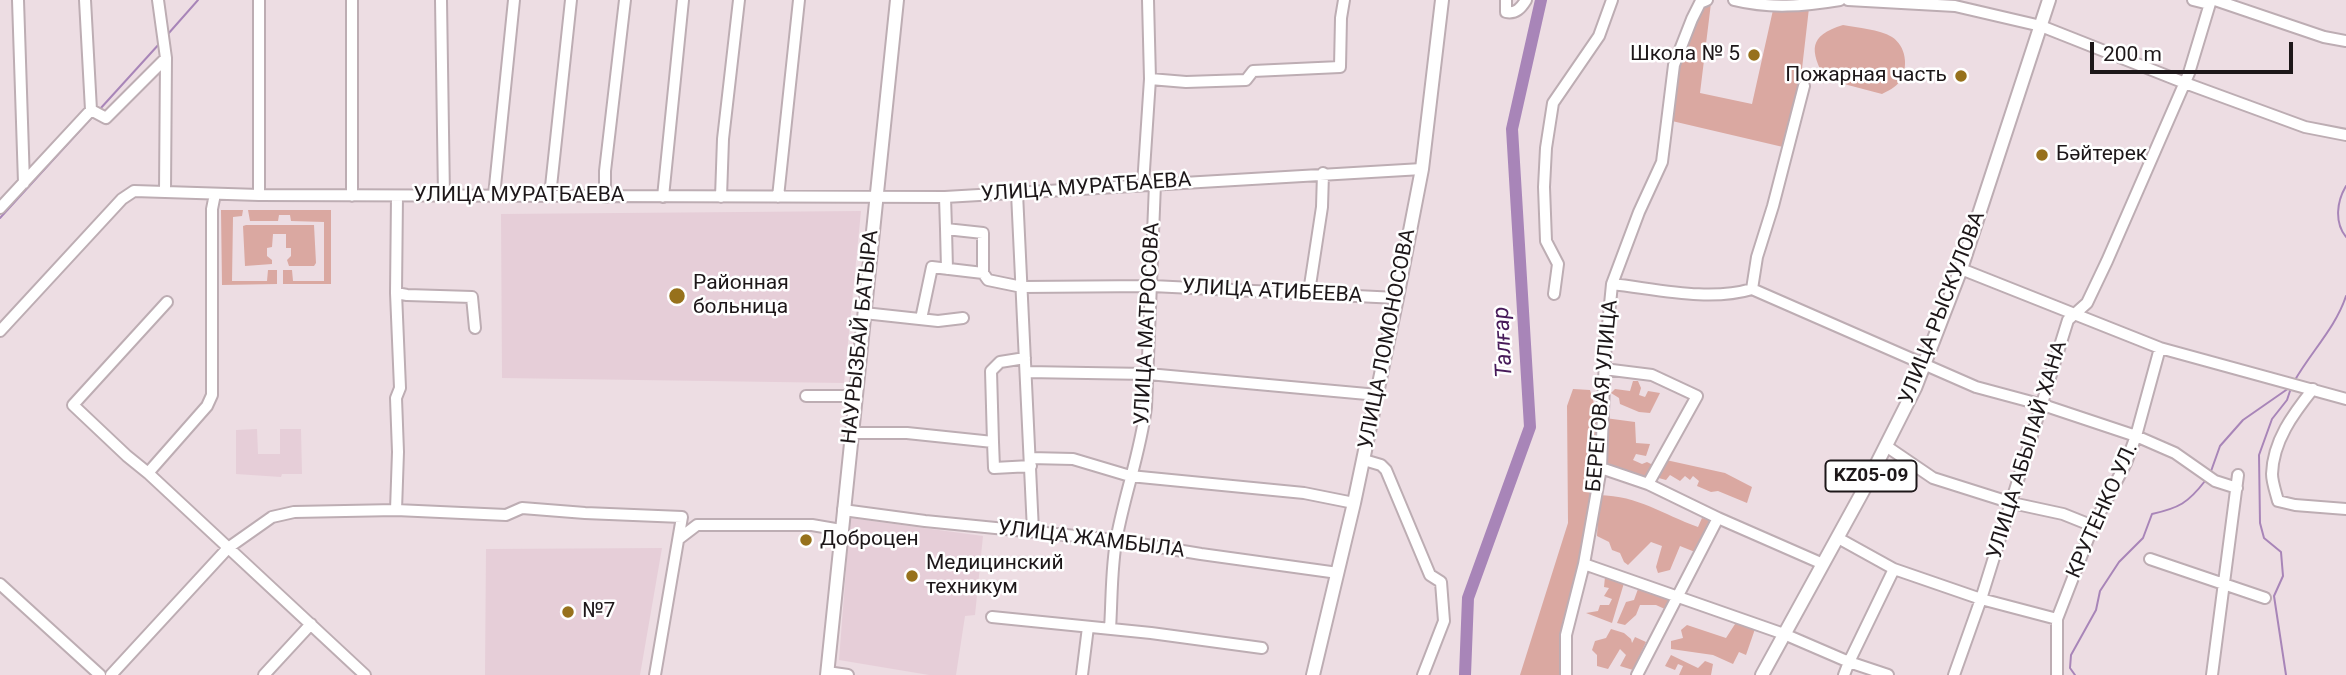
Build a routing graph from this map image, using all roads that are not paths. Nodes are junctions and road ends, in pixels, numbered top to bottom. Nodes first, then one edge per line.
1 (19, 0) edge
2 (85, 0) edge
3 (158, 0) edge
4 (260, 0) edge
5 (352, 0) edge
6 (442, 0) edge
7 (514, 0) edge
8 (571, 0) edge
9 (625, 0) edge
10 (683, 0) edge
11 (736, 0) edge
12 (799, 0) edge
13 (897, 0) edge
14 (1148, 0) edge
15 (1344, 0) edge
16 (1442, 0) edge
17 (1506, 0) edge
18 (1526, 0) edge
19 (1612, 0) edge
20 (1734, 0) edge
21 (1840, 0) edge
22 (1848, 0) edge
23 (2049, 0) edge
24 (2193, 0) edge
25 (2212, 1) edge
26 (1704, 2) edge
27 (2041, 26) junction
28 (2346, 41) edge
29 (166, 58) junction
30 (1150, 79) junction
31 (2185, 83) junction
32 (1804, 86) dead end
33 (95, 112) junction
34 (2346, 135) edge
35 (1422, 169) junction
36 (1323, 173) junction
37 (24, 183) junction
38 (1155, 184) junction
39 (1143, 186) junction
40 (165, 191) junction
41 (1017, 193) junction
42 (215, 194) junction
43 (259, 195) junction
44 (352, 196) junction
45 (397, 196) junction
46 (443, 196) junction
47 (494, 196) junction
48 (550, 196) junction
49 (605, 197) junction
50 (663, 197) junction
51 (721, 197) junction
52 (778, 197) junction
53 (876, 197) junction
54 (945, 197) junction
55 (0, 208) edge
56 (946, 229) junction
57 (947, 269) junction
58 (1962, 270) junction
59 (983, 273) junction
60 (1612, 284) junction
61 (1152, 286) junction
62 (1021, 287) junction
63 (1752, 289) junction
64 (1309, 292) junction
65 (396, 293) junction
66 (1554, 294) dead end
67 (1397, 298) junction
68 (167, 302) dead end
69 (864, 313) junction
70 (2075, 314) junction
71 (963, 318) dead end
72 (921, 319) junction
73 (475, 328) dead end
74 (0, 331) edge
75 (2160, 348) junction
76 (1025, 358) junction
77 (1925, 363) junction
78 (1604, 369) junction
79 (1026, 372) junction
80 (1148, 374) junction
81 (2307, 388) junction
82 (1378, 395) junction
83 (806, 396) dead end
84 (855, 396) junction
85 (2346, 399) edge
86 (2043, 405) junction
87 (851, 433) junction
88 (2136, 436) junction
89 (993, 442) junction
90 (1886, 446) junction
91 (1364, 460) junction
92 (1031, 462) junction
93 (1601, 468) junction
94 (148, 473) junction
95 (2238, 475) dead end
96 (1130, 476) junction
97 (1648, 484) junction
98 (2236, 488) junction
99 (1354, 503) junction
100 (2012, 503) junction
101 (2346, 509) edge
102 (396, 510) junction
103 (843, 510) junction
104 (1718, 519) junction
105 (2093, 526) junction
106 (841, 530) junction
107 (1033, 531) junction
108 (680, 538) junction
109 (1838, 538) junction
110 (1116, 540) junction
111 (228, 548) junction
112 (2150, 559) dead end
113 (1584, 564) junction
114 (1823, 564) junction
115 (1894, 569) junction
116 (1338, 573) junction
117 (0, 584) edge
118 (2224, 585) junction
119 (1679, 597) junction
120 (2265, 598) dead end
121 (1981, 599) junction
122 (992, 617) dead end
123 (2057, 619) junction
124 (311, 624) junction
125 (1088, 627) junction
126 (1110, 629) junction
127 (1784, 634) junction
128 (1262, 648) dead end
129 (1849, 662) junction
130 (827, 674) edge
131 (100, 675) edge
132 (111, 675) edge
133 (264, 675) edge
134 (365, 675) edge
135 (655, 675) edge
136 (848, 675) edge
137 (1082, 675) edge
138 (1313, 675) edge
139 (1423, 675) edge
140 (1566, 675) edge
141 (1637, 675) edge
142 (1762, 675) edge
143 (1844, 675) edge
144 (1888, 675) edge
145 (1954, 675) edge
146 (2057, 675) edge
147 (2212, 675) edge

1 - 37 street
2 - 33 street
3 - 29 street
4 - 43 street
5 - 44 street
6 - 46 street
7 - 47 street
8 - 48 street
9 - 49 street
10 - 50 street
11 - 51 street
12 - 52 street
13 - 53 main road, НАУРЫЗБАЙ БАТЫРА
14 - 30 street
15 - 30 street
16 - 35 main road, УЛИЦА ЛОМОНОСОВА
17 - 18 street
19 - 66 street
20 - 21 street
22 - 27 street
23 - 27 main road, УЛИЦА РЫСКУЛОВА / KZ05-09
24 - 25 street
25 - 28 street
25 - 31 street, УЛИЦА АБЫЛАЙ ХАНА
26 - 60 street, БЕРЕГОВАЯ УЛИЦА
27 - 31 street
27 - 58 main road, УЛИЦА РЫСКУЛОВА / KZ05-09
29 - 33 street
29 - 40 street
30 - 39 street
31 - 34 street
31 - 70 street, УЛИЦА АБЫЛАЙ ХАНА
32 - 63 street
33 - 37 street
35 - 36 street, УЛИЦА МУРАТБАЕВА
35 - 67 main road, УЛИЦА ЛОМОНОСОВА
36 - 38 street, УЛИЦА МУРАТБАЕВА
36 - 64 street
37 - 55 street
38 - 39 street, УЛИЦА МУРАТБАЕВА
38 - 61 street, УЛИЦА МАТРОСОВА
39 - 41 street, УЛИЦА МУРАТБАЕВА
40 - 42 street, УЛИЦА МУРАТБАЕВА
40 - 74 street, УЛИЦА МУРАТБАЕВА
41 - 54 street, УЛИЦА МУРАТБАЕВА
41 - 62 street
42 - 43 street, УЛИЦА МУРАТБАЕВА
42 - 94 street
43 - 44 street, УЛИЦА МУРАТБАЕВА
44 - 45 street, УЛИЦА МУРАТБАЕВА
45 - 46 street, УЛИЦА МУРАТБАЕВА
45 - 65 street
46 - 47 street, УЛИЦА МУРАТБАЕВА
47 - 48 street, УЛИЦА МУРАТБАЕВА
48 - 49 street, УЛИЦА МУРАТБАЕВА
49 - 50 street, УЛИЦА МУРАТБАЕВА
50 - 51 street, УЛИЦА МУРАТБАЕВА
51 - 52 street, УЛИЦА МУРАТБАЕВА
52 - 53 street, УЛИЦА МУРАТБАЕВА
53 - 54 street, УЛИЦА МУРАТБАЕВА
53 - 69 main road, НАУРЫЗБАЙ БАТЫРА
54 - 56 street
56 - 57 street
56 - 59 street
57 - 59 street, УЛИЦА АТИБЕЕВА
57 - 72 street
58 - 70 street
58 - 77 main road, УЛИЦА РЫСКУЛОВА / KZ05-09
59 - 62 street, УЛИЦА АТИБЕЕВА
60 - 63 street
60 - 78 street, БЕРЕГОВАЯ УЛИЦА
61 - 62 street, УЛИЦА АТИБЕЕВА
61 - 64 street, УЛИЦА АТИБЕЕВА
61 - 80 street, УЛИЦА МАТРОСОВА
62 - 76 street
63 - 77 street
64 - 67 street, УЛИЦА АТИБЕЕВА
65 - 73 street
65 - 102 street
67 - 82 main road, УЛИЦА ЛОМОНОСОВА
68 - 94 street
69 - 72 street
69 - 84 main road, НАУРЫЗБАЙ БАТЫРА
70 - 75 street
70 - 86 street, УЛИЦА АБЫЛАЙ ХАНА
71 - 72 street
75 - 81 street
75 - 88 street, КРУТЕНКО УЛ.
76 - 79 street
76 - 89 street
77 - 86 street
77 - 90 main road, УЛИЦА РЫСКУЛОВА / KZ05-09
78 - 93 street, БЕРЕГОВАЯ УЛИЦА
78 - 97 street
79 - 80 street
79 - 92 street
80 - 82 street
80 - 96 street, УЛИЦА МАТРОСОВА
81 - 85 street
81 - 101 street
82 - 91 main road, УЛИЦА ЛОМОНОСОВА
83 - 84 street
84 - 87 main road, НАУРЫЗБАЙ БАТЫРА
86 - 88 street
86 - 100 street, УЛИЦА АБЫЛАЙ ХАНА
87 - 89 street
87 - 103 main road, НАУРЫЗБАЙ БАТЫРА
88 - 98 street
88 - 105 street, КРУТЕНКО УЛ.
89 - 92 street
90 - 100 street
90 - 109 main road, УЛИЦА РЫСКУЛОВА / KZ05-09
91 - 99 main road, УЛИЦА ЛОМОНОСОВА
91 - 139 street
92 - 96 street
92 - 107 street
93 - 97 street
93 - 113 street, БЕРЕГОВАЯ УЛИЦА
94 - 111 street
95 - 98 street
96 - 99 street
96 - 110 street, УЛИЦА МАТРОСОВА
97 - 104 street
98 - 118 street
99 - 116 main road, УЛИЦА ЛОМОНОСОВА
100 - 105 street
100 - 121 street, УЛИЦА АБЫЛАЙ ХАНА
102 - 108 street
102 - 111 street
103 - 106 main road, НАУРЫЗБАЙ БАТЫРА
103 - 107 street, УЛИЦА ЖАМБЫЛА
104 - 114 street
104 - 119 street
105 - 123 street, КРУТЕНКО УЛ.
106 - 108 street
106 - 130 main road, НАУРЫЗБАЙ БАТЫРА
107 - 110 street, УЛИЦА ЖАМБЫЛА
108 - 135 street
109 - 114 main road, УЛИЦА РЫСКУЛОВА / KZ05-09
109 - 115 street
110 - 116 street, УЛИЦА ЖАМБЫЛА
110 - 126 street, УЛИЦА МАТРОСОВА
111 - 124 street
111 - 132 street
112 - 118 street
113 - 119 street
113 - 140 street, БЕРЕГОВАЯ УЛИЦА
114 - 127 main road, УЛИЦА РЫСКУЛОВА / KZ05-09
115 - 121 street
115 - 129 street
116 - 138 main road, УЛИЦА ЛОМОНОСОВА
117 - 131 street
118 - 120 street
118 - 147 street
119 - 127 street
119 - 141 street
121 - 123 street
121 - 145 street, УЛИЦА АБЫЛАЙ ХАНА
122 - 125 street
123 - 146 street, КРУТЕНКО УЛ.
124 - 133 street
124 - 134 street
125 - 126 street
125 - 137 street
126 - 128 street
127 - 129 street
127 - 142 main road, УЛИЦА РЫСКУЛОВА / KZ05-09
129 - 143 street
129 - 144 street
130 - 136 street

